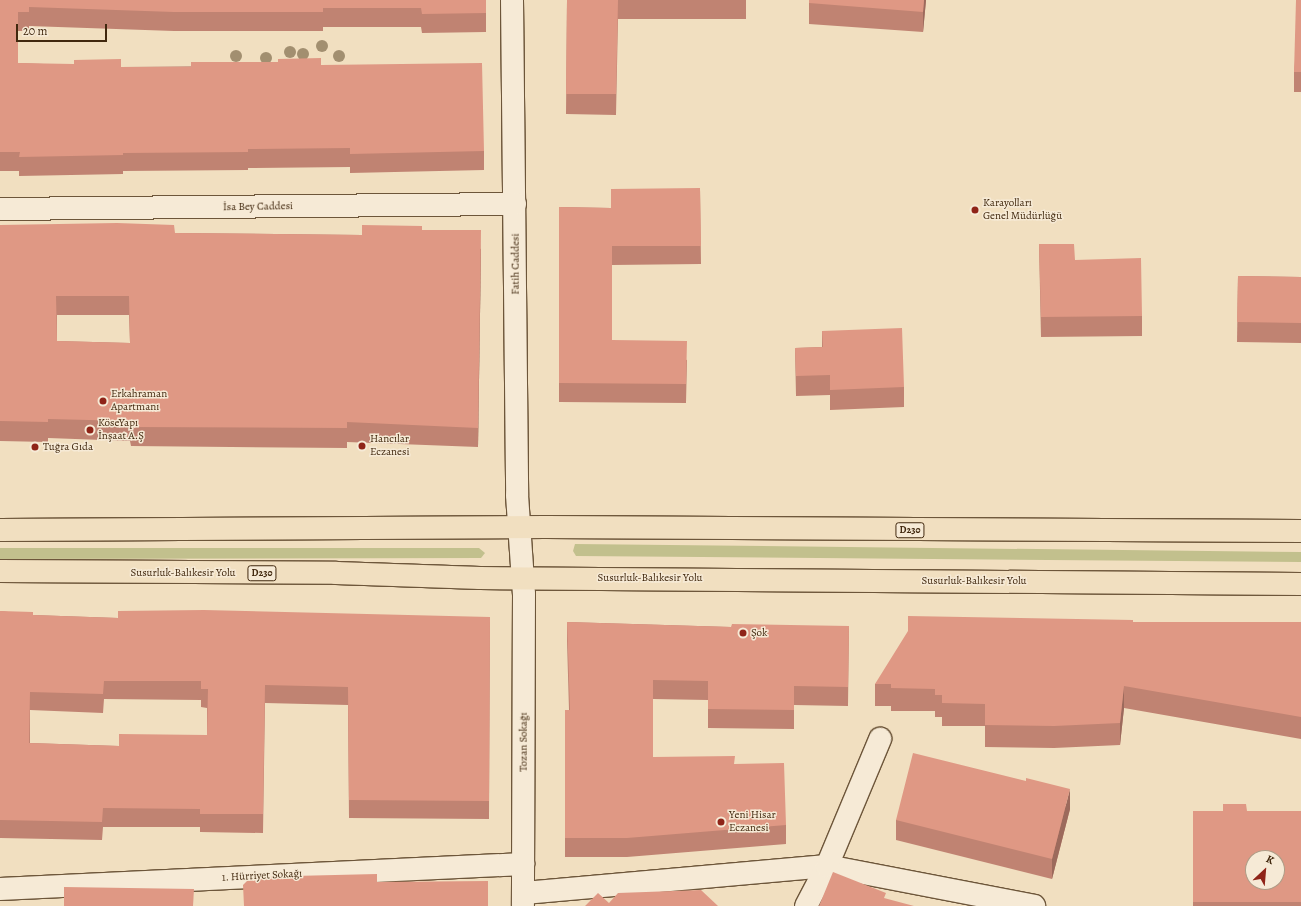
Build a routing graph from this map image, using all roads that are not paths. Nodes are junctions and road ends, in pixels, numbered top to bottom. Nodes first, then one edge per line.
1 (512, 0) edge
2 (515, 204) junction
3 (0, 209) edge
4 (520, 527) junction
5 (0, 530) edge
6 (1301, 531) edge
7 (0, 572) edge
8 (524, 577) junction
9 (1301, 584) edge
10 (880, 739) dead end
11 (523, 864) junction
12 (827, 866) junction
13 (0, 889) edge
14 (523, 900) edge
15 (806, 906) edge
16 (1034, 906) edge

1 - 2 street, Fatih Caddesi
2 - 3 street, İsa Bey Caddesi
2 - 4 street, Fatih Caddesi
4 - 5 highway, D230
4 - 6 highway, D230
4 - 8 street, Fatih Caddesi
7 - 8 highway, Susurluk-Balıkesir Yolu / D230
8 - 9 highway, Susurluk-Balıkesir Yolu / D230
8 - 11 street, Tozan Sokağı
10 - 12 street
11 - 13 street, 1. Hürriyet Sokağı
11 - 14 street, Tozan Sokağı
12 - 14 street
12 - 15 street
12 - 16 street

